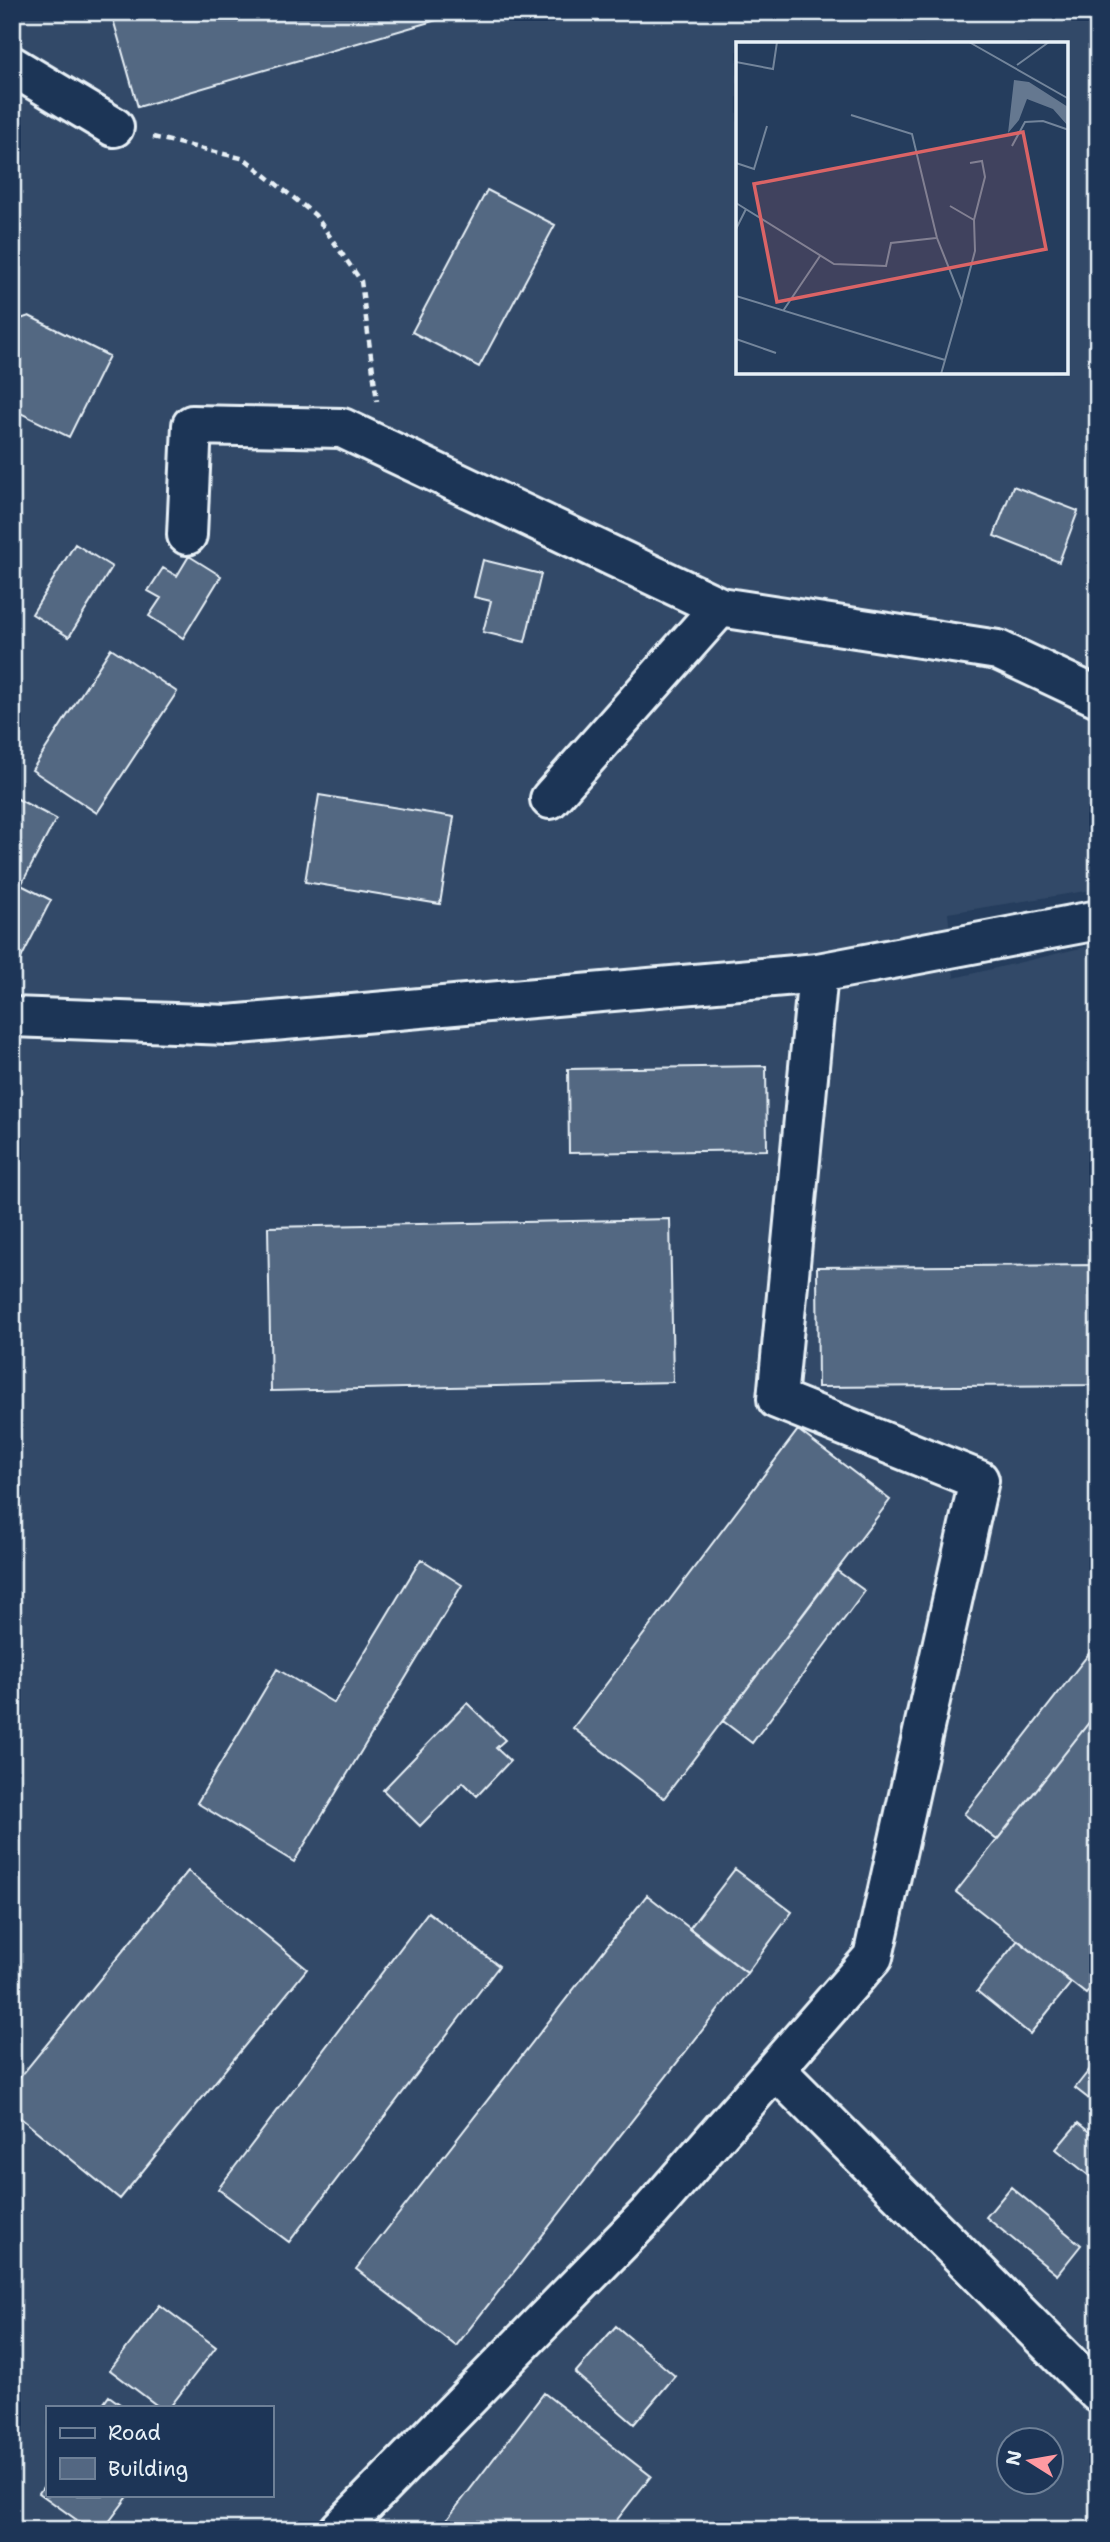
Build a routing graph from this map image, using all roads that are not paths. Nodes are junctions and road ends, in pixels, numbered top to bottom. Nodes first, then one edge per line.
1 (12, 66) edge
2 (114, 127) road end
3 (187, 535) dead end
4 (720, 607) junction
5 (1098, 697) edge
6 (550, 799) dead end
7 (1098, 920) edge
8 (818, 973) junction
9 (12, 1017) edge
10 (775, 2069) junction
11 (1098, 2393) edge
12 (339, 2530) edge

1 - 2 lane
3 - 4 lane
4 - 5 lane
4 - 6 lane
7 - 8 lane
8 - 9 lane
8 - 10 lane
10 - 11 lane
10 - 12 lane

